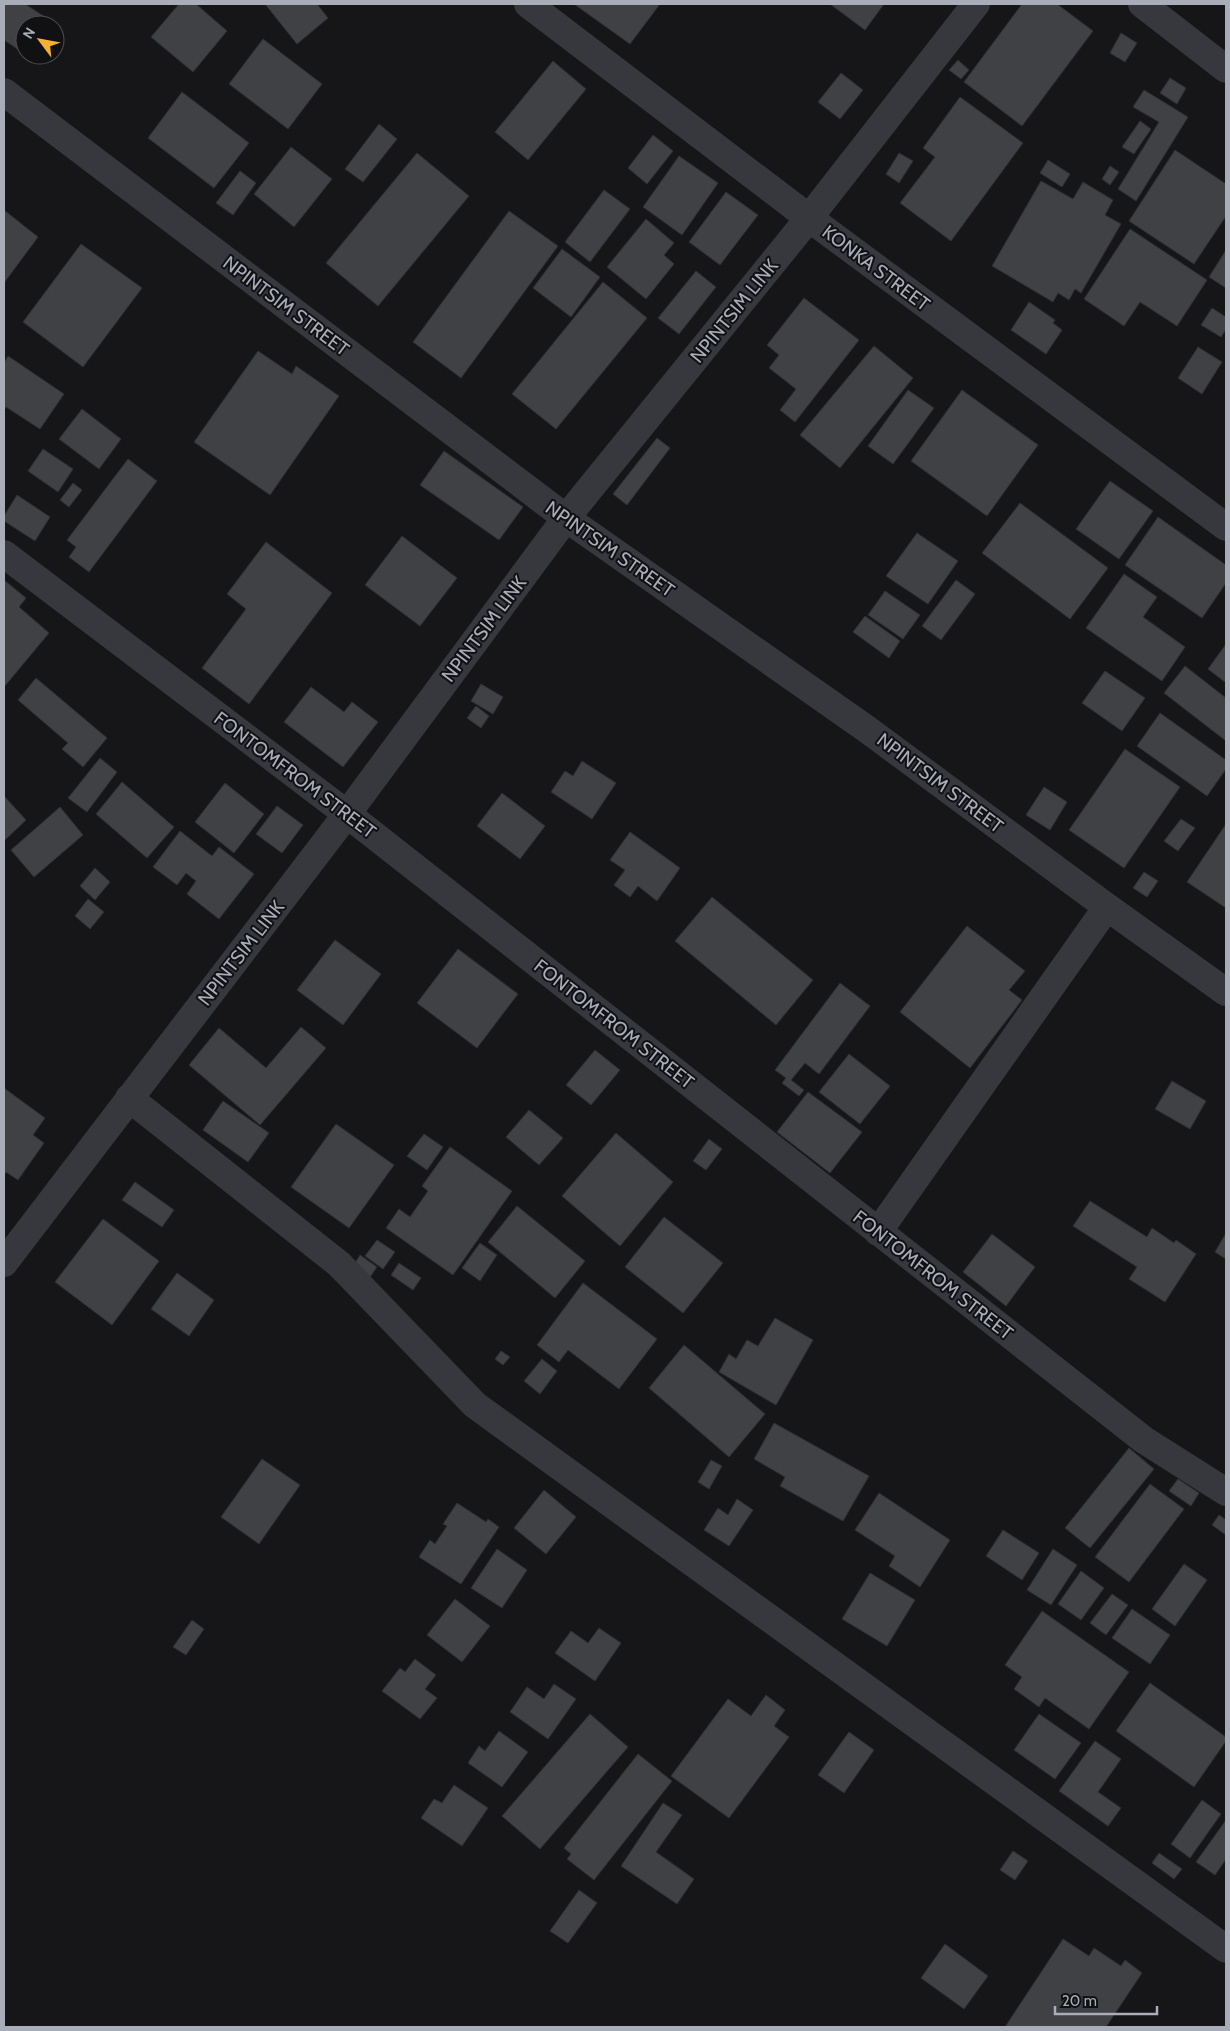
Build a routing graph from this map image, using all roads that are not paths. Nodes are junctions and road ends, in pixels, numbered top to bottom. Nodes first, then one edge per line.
1 (528, 4) edge
2 (976, 4) edge
3 (1142, 4) edge
4 (1226, 69) edge
5 (4, 92) edge
6 (809, 218) junction
7 (566, 518) junction
8 (1226, 527) edge
9 (4, 554) edge
10 (348, 814) junction
11 (1107, 907) junction
12 (1226, 992) edge
13 (129, 1098) junction
14 (878, 1232) junction
15 (4, 1264) edge
16 (1226, 1492) edge
17 (1226, 1949) edge

1 - 6 street, KONKA STREET
2 - 6 street, NPINTSIM LINK
3 - 4 street
5 - 7 street, NPINTSIM STREET
6 - 7 street, NPINTSIM LINK
6 - 8 street, KONKA STREET
7 - 10 street, NPINTSIM LINK
7 - 11 street, NPINTSIM STREET
9 - 10 street, FONTOMFROM STREET
10 - 13 street, NPINTSIM LINK
10 - 14 street, FONTOMFROM STREET
11 - 12 street, NPINTSIM STREET
11 - 14 street
13 - 15 street, NPINTSIM LINK
13 - 17 street
14 - 16 street, FONTOMFROM STREET

